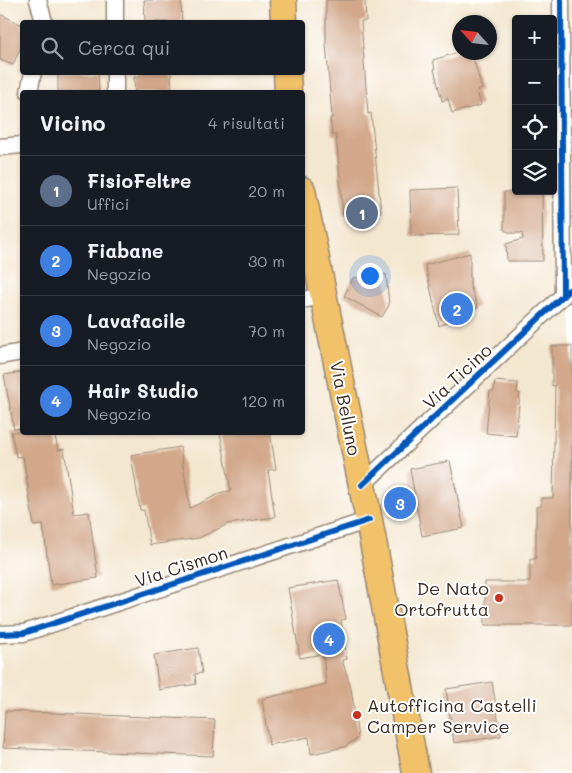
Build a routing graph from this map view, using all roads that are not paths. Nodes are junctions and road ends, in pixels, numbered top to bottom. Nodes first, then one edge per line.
1 (38, 0) edge
2 (115, 0) edge
3 (283, 0) edge
4 (561, 0) edge
5 (43, 20) edge
6 (115, 20) edge
7 (284, 20) edge
8 (32, 75) edge
9 (115, 75) edge
10 (287, 75) edge
11 (29, 90) edge
12 (115, 90) edge
13 (288, 90) edge
14 (20, 145) edge
15 (0, 147) edge
16 (305, 219) edge
17 (568, 292) edge
18 (313, 298) edge
19 (20, 352) edge
20 (0, 356) edge
21 (362, 486) junction
22 (369, 520) junction
23 (0, 634) edge
24 (416, 773) edge

1 - 5 street
2 - 6 street
3 - 7 main road
4 - 17 street
8 - 11 street
9 - 12 street
10 - 13 main road
14 - 15 street
16 - 18 main road, Via Belluno
17 - 21 street, Via Ticino
18 - 21 main road, Via Belluno
19 - 20 street
21 - 22 main road, Via Belluno
22 - 23 street, Via Cismon
22 - 24 main road, Via Belluno

